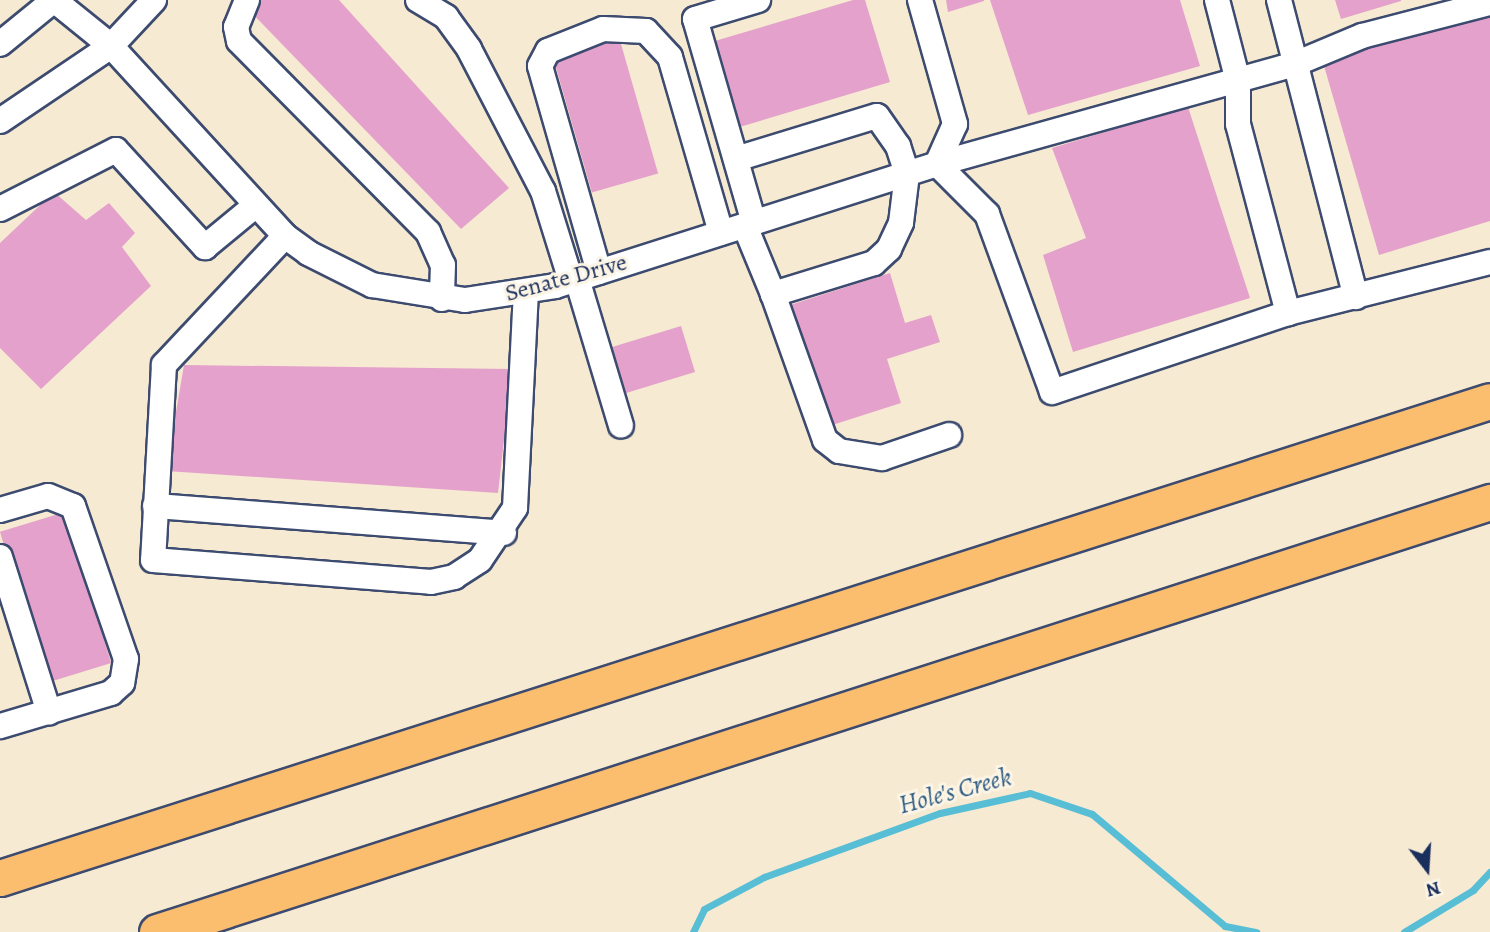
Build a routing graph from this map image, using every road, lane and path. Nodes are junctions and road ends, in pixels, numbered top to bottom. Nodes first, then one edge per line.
1 (54, 0) edge
2 (154, 0) edge
3 (247, 0) edge
4 (418, 0) edge
5 (758, 0) edge
6 (920, 0) edge
7 (1217, 0) edge
8 (1279, 0) edge
9 (1490, 3) edge
10 (0, 44) edge
11 (111, 46) junction
12 (1296, 64) junction
13 (1238, 81) junction
14 (0, 121) edge
15 (736, 159) junction
16 (937, 164) junction
17 (907, 174) junction
18 (256, 205) junction
19 (0, 209) edge
20 (750, 224) junction
21 (722, 233) junction
22 (285, 236) junction
23 (1490, 262) edge
24 (583, 277) junction
25 (526, 292) junction
26 (773, 294) junction
27 (1356, 297) junction
28 (442, 299) junction
29 (1288, 313) junction
30 (1490, 401) edge
31 (621, 426) dead end
32 (949, 435) dead end
33 (1490, 502) edge
34 (155, 506) junction
35 (0, 510) edge
36 (503, 533) junction
37 (0, 557) edge
38 (49, 712) junction
39 (0, 726) edge
40 (0, 878) edge
41 (157, 932) edge

1 - 10 street
1 - 11 street, Senate Drive
2 - 11 street
3 - 28 street
4 - 24 street
5 - 15 street
6 - 16 street
7 - 13 street
8 - 12 street
9 - 12 street, Senate Drive
11 - 14 street
11 - 18 street, Senate Drive
12 - 13 street, Senate Drive
12 - 27 street
13 - 16 street, Senate Drive
13 - 29 street
15 - 17 street
15 - 20 street
16 - 17 street, Senate Drive
16 - 29 street
17 - 20 street, Senate Drive
17 - 26 street
18 - 19 street
18 - 22 street, Senate Drive
20 - 21 street, Senate Drive
20 - 26 street
21 - 24 street, Senate Drive
21 - 24 street
22 - 28 street, Senate Drive
22 - 34 street
23 - 27 street
24 - 25 street, Senate Drive
24 - 31 street
25 - 28 street, Senate Drive
25 - 36 street
26 - 32 street
27 - 29 street
30 - 40 highway
33 - 41 highway
34 - 36 street
34 - 36 street
35 - 38 street
37 - 38 street
38 - 39 street

